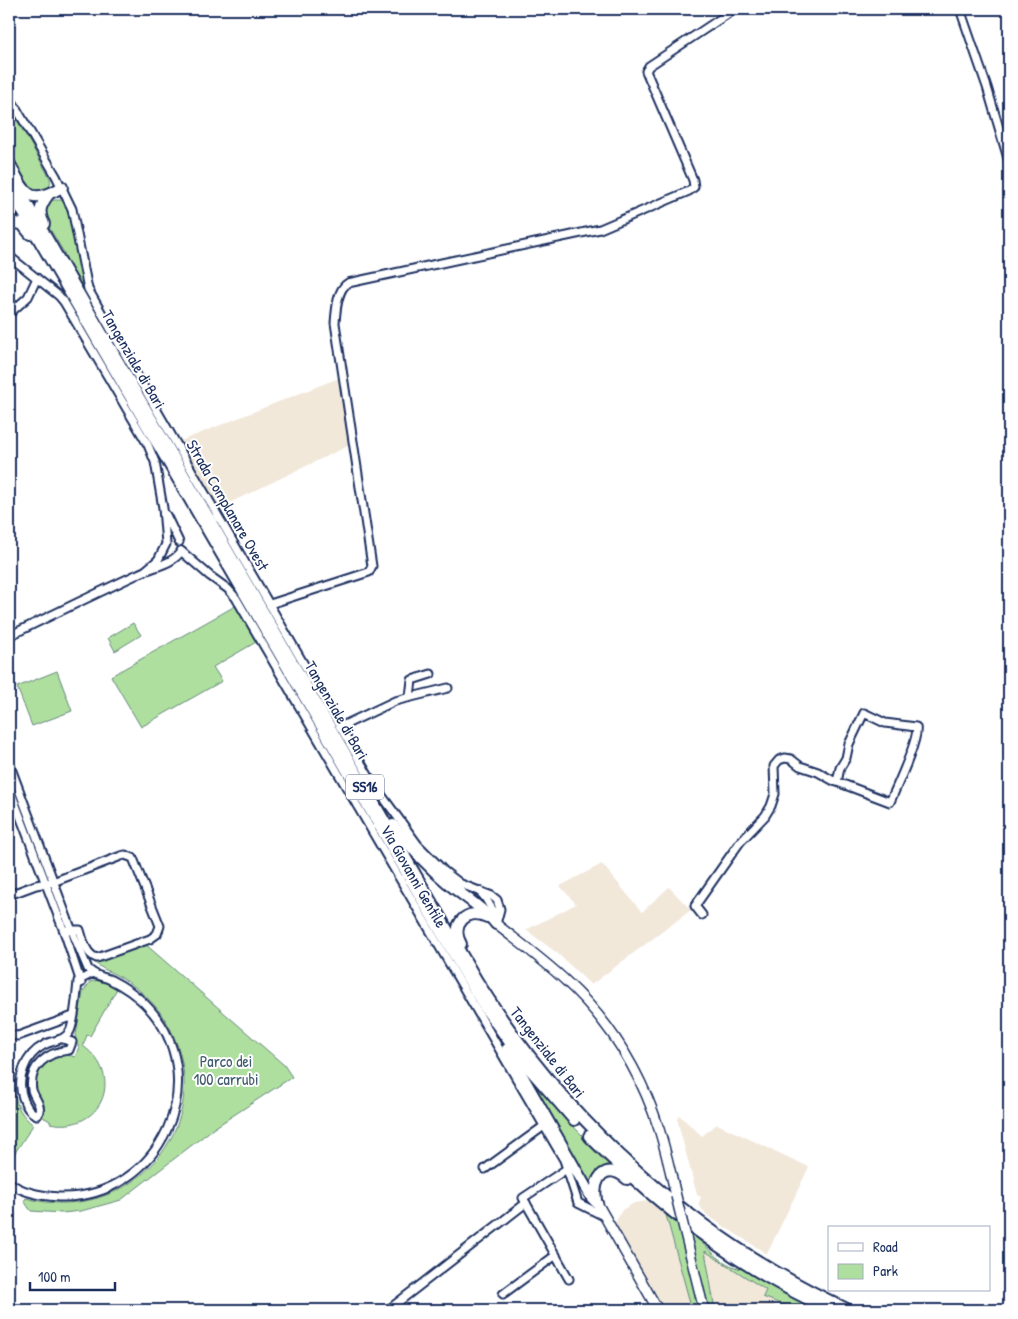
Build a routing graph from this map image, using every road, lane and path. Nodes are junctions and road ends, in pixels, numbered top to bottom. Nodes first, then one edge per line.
1 (735, 9) edge
2 (960, 9) edge
3 (9, 96) edge
4 (1009, 162) edge
5 (9, 163) edge
6 (9, 173) edge
7 (62, 187) junction
8 (9, 188) edge
9 (48, 195) junction
10 (9, 200) edge
11 (9, 215) edge
12 (9, 222) edge
13 (9, 256) edge
14 (37, 278) junction
15 (66, 279) junction
16 (20, 304) junction
17 (9, 308) edge
18 (9, 314) edge
19 (163, 508) junction
20 (179, 542) junction
21 (166, 546) junction
22 (181, 551) junction
23 (174, 556) junction
24 (146, 570) junction
25 (270, 604) junction
26 (9, 636) edge
27 (431, 674) dead end
28 (448, 688) dead end
29 (410, 697) junction
30 (340, 727) junction
31 (9, 763) edge
32 (10, 773) edge
33 (837, 782) junction
34 (9, 787) edge
35 (372, 799) junction
36 (49, 882) junction
37 (9, 895) edge
38 (702, 915) dead end
39 (66, 916) junction
40 (497, 920) junction
41 (59, 921) junction
42 (68, 933) junction
43 (93, 973) junction
44 (80, 979) junction
45 (477, 981) junction
46 (485, 1008) junction
47 (73, 1016) junction
48 (9, 1035) edge
49 (63, 1039) junction
50 (72, 1042) junction
51 (544, 1126) junction
52 (568, 1168) junction
53 (485, 1169) dead end
54 (9, 1182) edge
55 (526, 1202) junction
56 (597, 1203) junction
57 (583, 1207) junction
58 (668, 1207) junction
59 (604, 1216) junction
60 (556, 1255) junction
61 (569, 1279) dead end
62 (503, 1294) dead end
63 (388, 1310) edge
64 (658, 1310) edge
65 (704, 1310) edge
66 (831, 1310) edge
67 (849, 1310) edge

1 - 25 street
2 - 4 street
3 - 7 street, Strada Complanare Ovest
5 - 9 highway
6 - 15 highway, Tangenziale di Bari / SS16
7 - 9 highway
7 - 25 street, Strada Complanare Ovest
8 - 15 highway, Tangenziale di Bari / SS16
9 - 15 highway
10 - 11 highway
12 - 15 highway
13 - 14 street
14 - 16 street
14 - 19 street
15 - 35 highway, Tangenziale di Bari / SS16
15 - 46 highway, Tangenziale di Bari / SS16
16 - 17 street
16 - 18 street
19 - 20 street
19 - 21 street
20 - 21 street
20 - 22 street
21 - 23 street
21 - 24 street
22 - 23 street
22 - 51 street, Via Giovanni Gentile
23 - 24 street
24 - 26 street
25 - 30 street, Strada Complanare Ovest
27 - 29 street
28 - 29 street
29 - 30 street
30 - 40 street, Strada Complanare Ovest
31 - 32 street
32 - 36 street
33 - 33 street
33 - 38 street
34 - 36 street
35 - 40 highway, SS16
35 - 45 highway, Tangenziale di Bari / SS16
36 - 37 street
36 - 39 street
36 - 41 street
36 - 42 street
39 - 41 street
39 - 42 street
40 - 45 highway
40 - 65 main road, bridge
41 - 42 street
42 - 43 street
42 - 44 street
43 - 44 street
43 - 54 street
44 - 47 street
44 - 50 street
45 - 67 highway, Tangenziale di Bari / SS16
46 - 56 highway
46 - 58 highway, Tangenziale di Bari / SS16
47 - 48 street
47 - 49 street
49 - 50 street
49 - 50 street
51 - 52 street, Via Giovanni Gentile
51 - 53 street
52 - 55 street
52 - 57 street, Via Giovanni Gentile
55 - 60 street
55 - 63 street
56 - 57 street
56 - 58 highway
56 - 59 main road
57 - 59 street
58 - 66 highway, Tangenziale di Bari / SS16
59 - 64 main road
60 - 61 street
60 - 62 street

